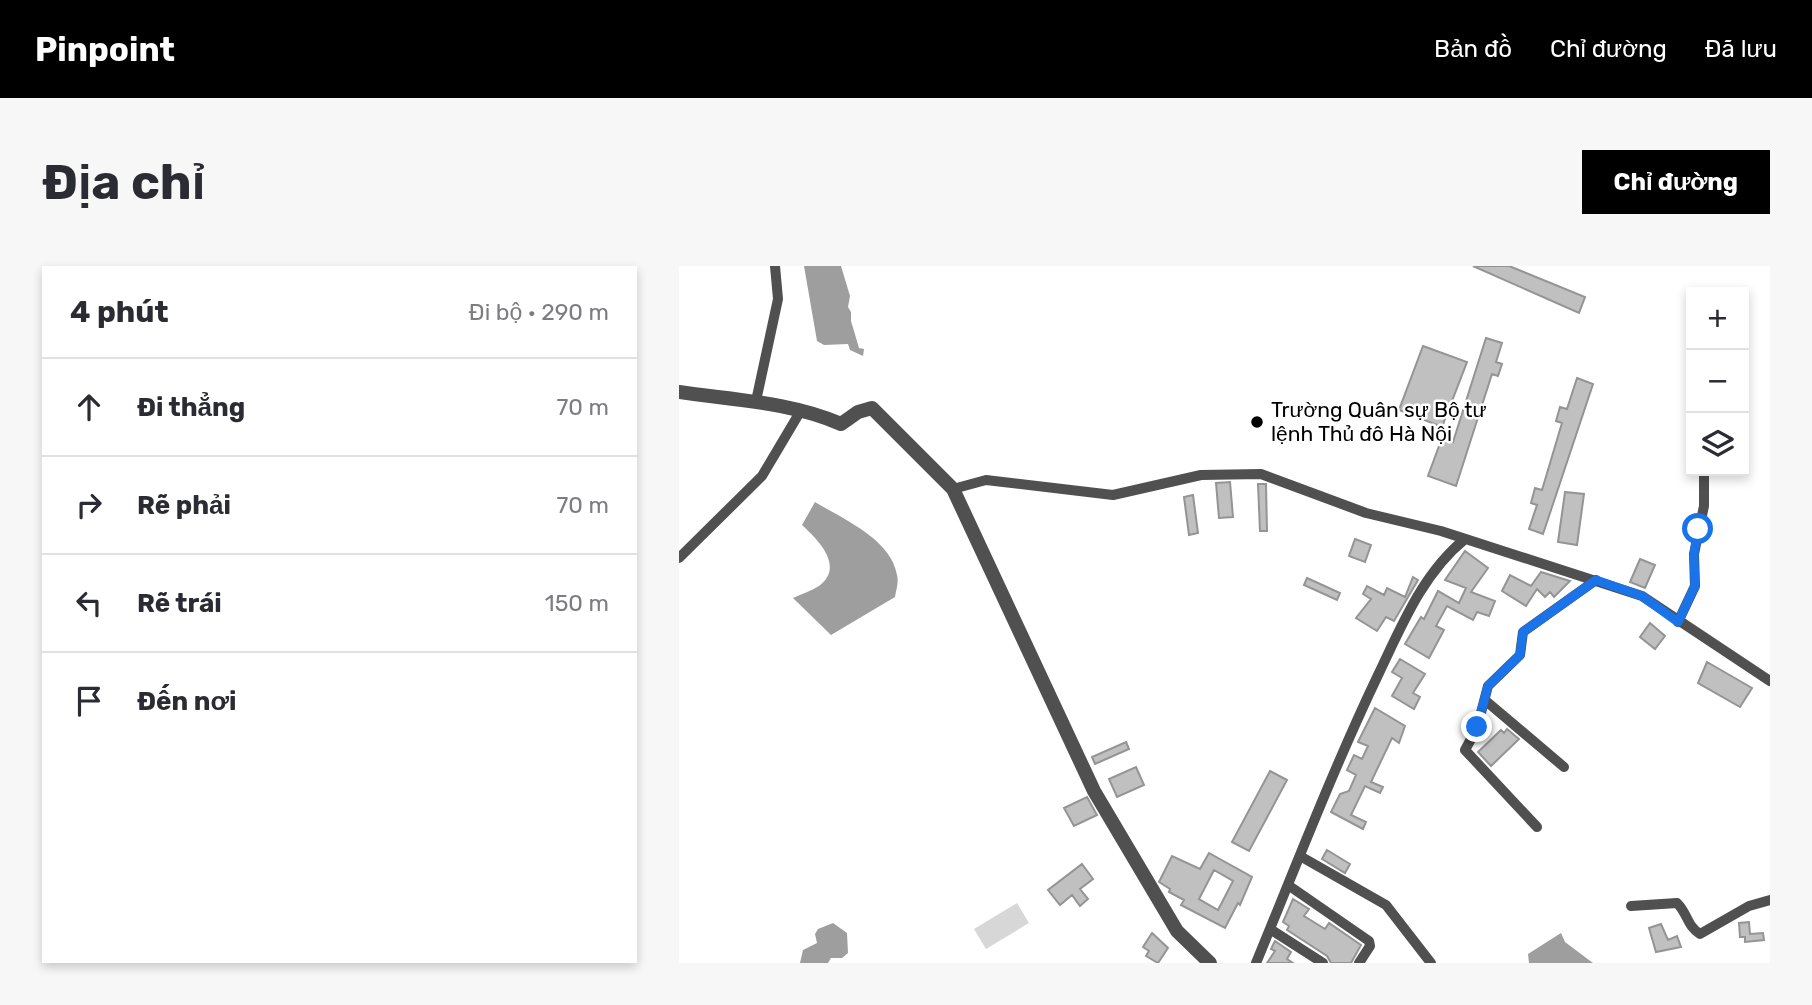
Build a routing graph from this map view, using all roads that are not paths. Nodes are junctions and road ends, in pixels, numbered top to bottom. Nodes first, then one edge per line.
1 (775, 266) edge
2 (679, 392) edge
3 (756, 401) junction
4 (800, 412) junction
5 (1704, 476) edge
6 (953, 489) junction
7 (1465, 539) junction
8 (679, 558) edge
9 (1596, 580) junction
10 (1678, 622) junction
11 (1770, 681) edge
12 (1486, 701) junction
13 (1565, 767) dead end
14 (1537, 827) dead end
15 (1300, 856) junction
16 (1288, 885) junction
17 (1770, 901) edge
18 (1632, 906) dead end
19 (1270, 929) junction
20 (1210, 963) edge
21 (1256, 963) edge
22 (1323, 963) edge
23 (1359, 963) edge
24 (1431, 963) edge

1 - 3 street
2 - 3 street
3 - 4 street
4 - 6 street
4 - 8 street
5 - 10 street
6 - 7 street
6 - 20 street
7 - 9 street
7 - 15 street
9 - 10 street
9 - 12 street
10 - 11 street
12 - 13 street
12 - 14 street
15 - 16 street
15 - 24 street
16 - 19 street
16 - 23 street
17 - 18 street
19 - 21 street
19 - 22 street

